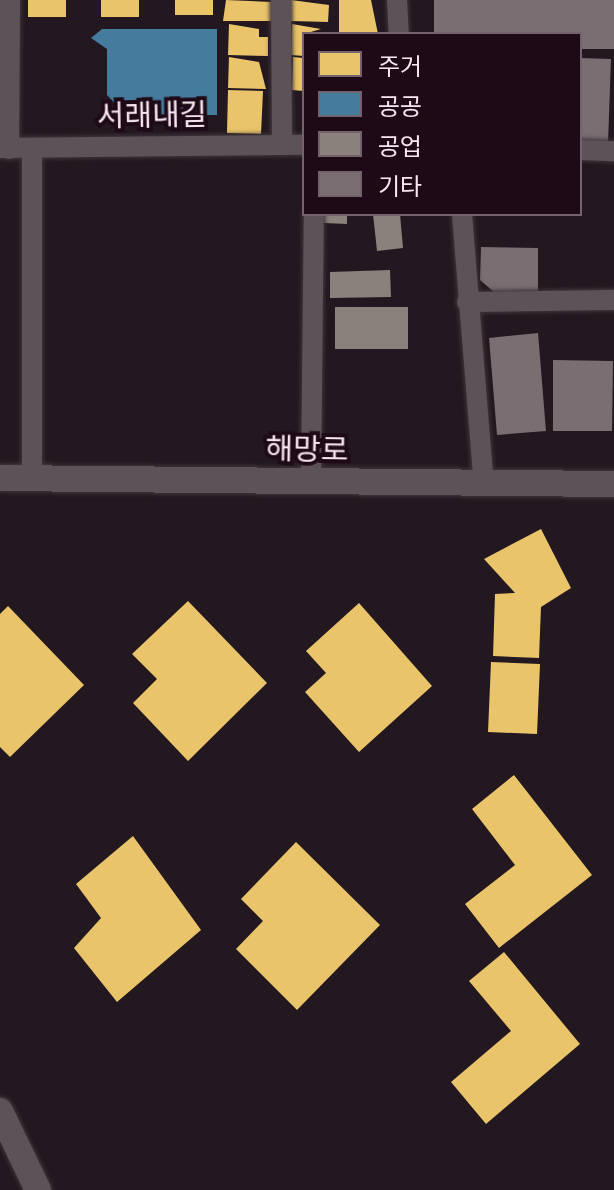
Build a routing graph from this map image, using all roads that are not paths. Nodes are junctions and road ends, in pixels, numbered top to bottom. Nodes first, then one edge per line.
1 (10, 0) edge
2 (281, 0) edge
3 (397, 0) edge
4 (399, 32) edge
5 (282, 144) junction
6 (302, 145) edge
7 (5, 148) edge
8 (32, 148) junction
9 (582, 150) edge
10 (614, 151) edge
11 (314, 216) edge
12 (462, 216) edge
13 (614, 300) edge
14 (467, 302) junction
15 (32, 477) junction
16 (0, 478) edge
17 (311, 482) junction
18 (614, 484) edge
19 (484, 485) junction
20 (0, 1111) edge
21 (38, 1190) edge

1 - 7 street
2 - 5 street
3 - 4 street
5 - 6 street, 서래내길
5 - 8 street, 서래내길
7 - 8 street, 서래내길
8 - 15 street
9 - 10 street
11 - 17 street
12 - 14 street
13 - 14 street
14 - 19 street
15 - 16 street, 해망로
15 - 17 street, 해망로
17 - 19 street, 해망로
18 - 19 street, 해망로
20 - 21 street

